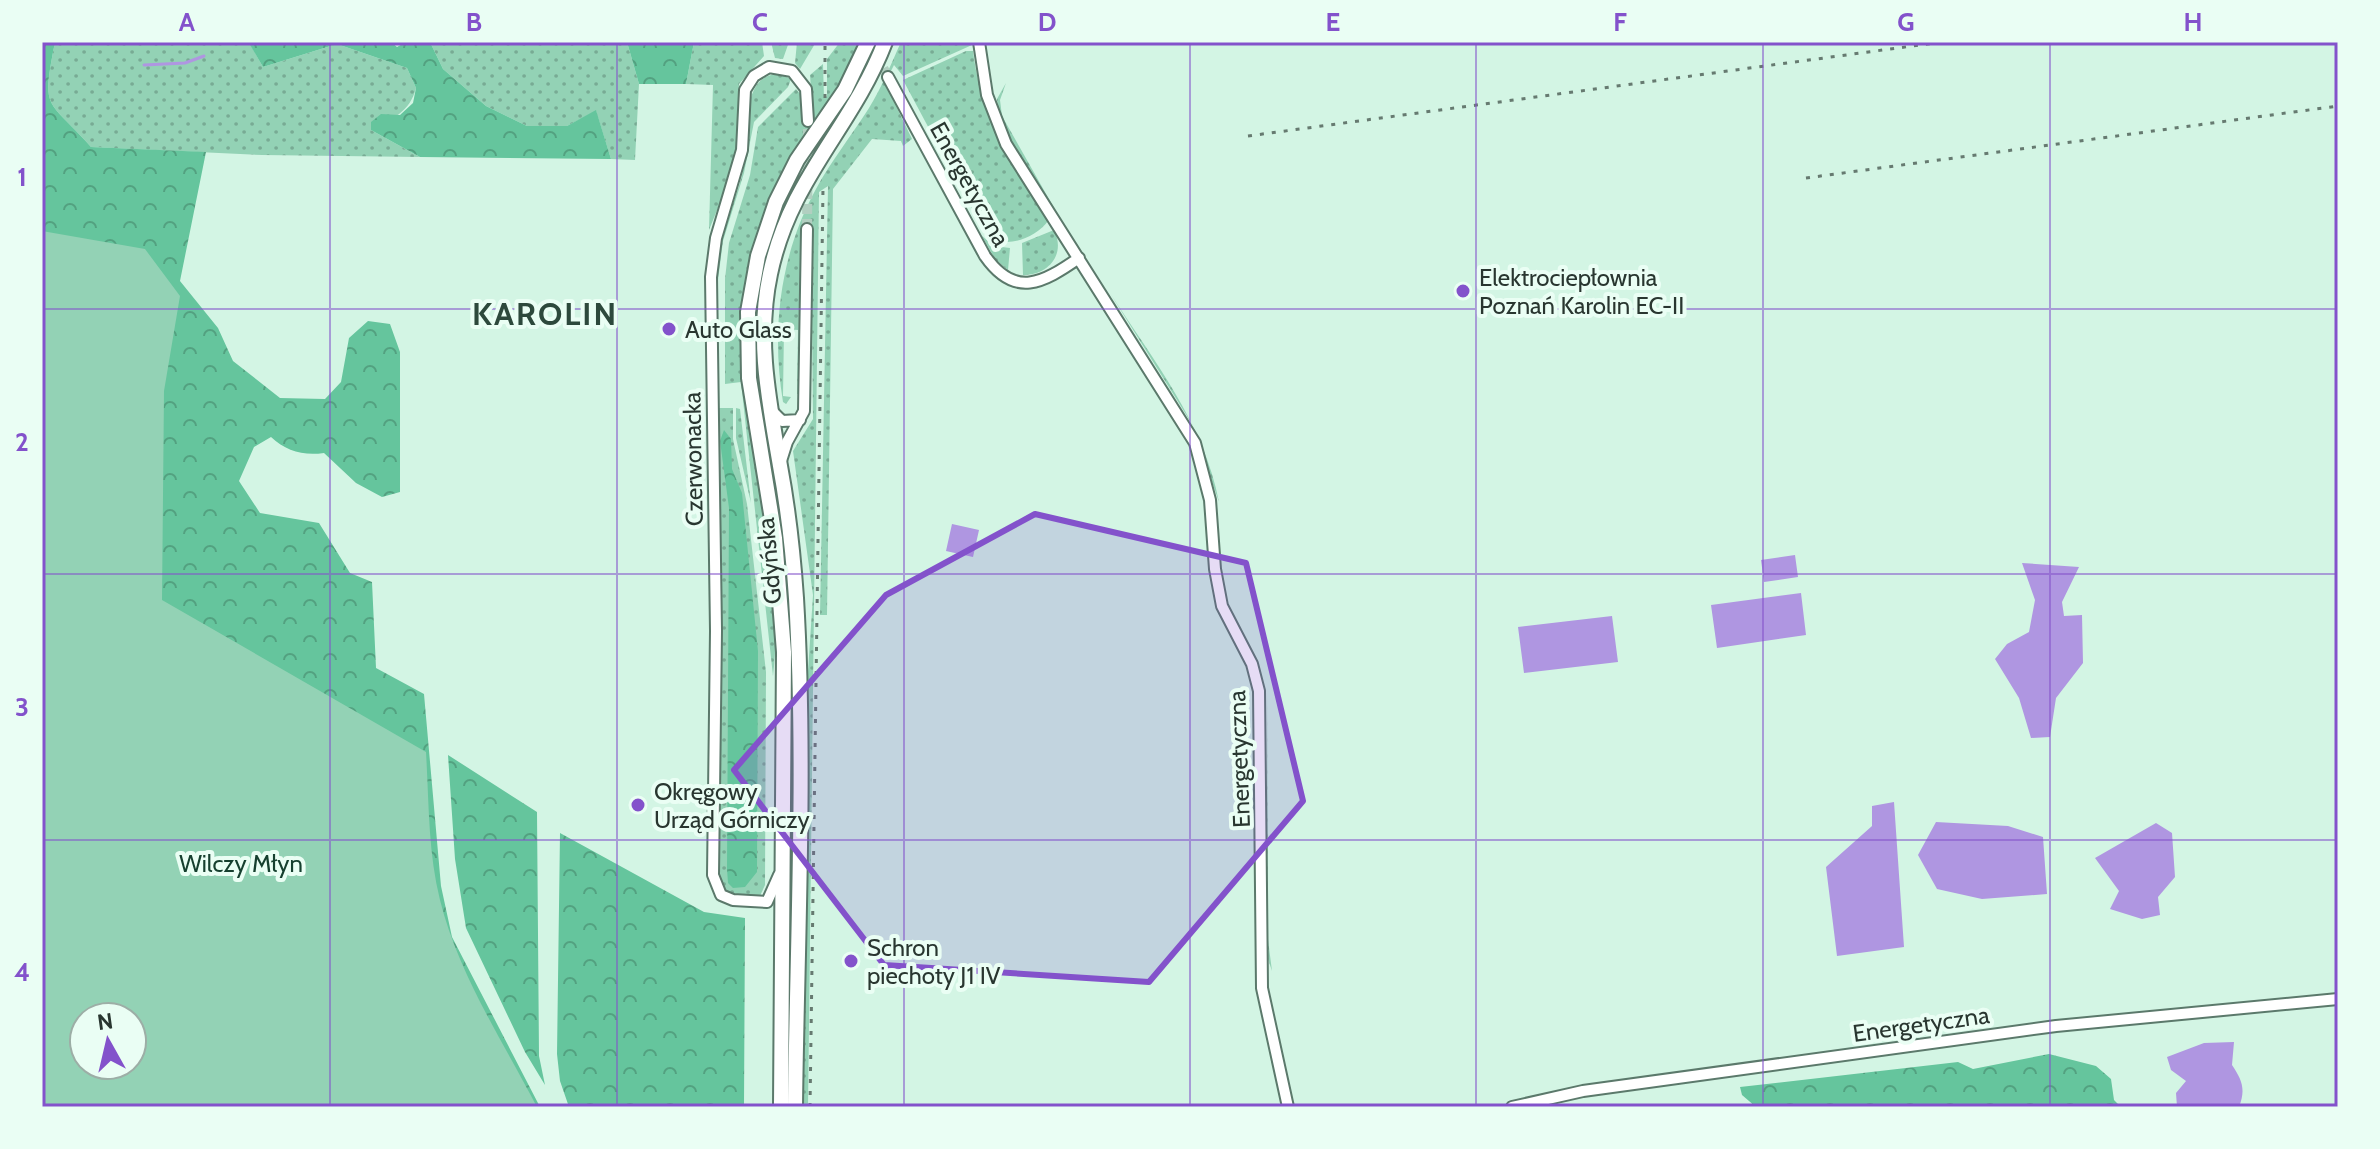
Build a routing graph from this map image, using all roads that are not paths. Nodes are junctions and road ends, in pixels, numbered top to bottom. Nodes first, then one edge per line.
1 (868, 42) edge
2 (885, 42) edge
3 (979, 42) edge
4 (888, 77) tunnel mouth
5 (808, 121) tunnel mouth
6 (807, 229) tunnel mouth
7 (1079, 258) junction
8 (770, 408) junction
9 (800, 420) junction
10 (780, 464) junction
11 (784, 858) junction
12 (767, 902) junction
13 (783, 934) junction
14 (2338, 999) edge
15 (781, 1107) edge
16 (795, 1107) edge
17 (1288, 1107) edge
18 (1512, 1107) edge

1 - 11 main road, Gdyńska
2 - 8 main road, Gdyńska
3 - 7 street, Energetyczna
4 - 7 street, Energetyczna
5 - 12 street, Czerwonacka
6 - 9 street
7 - 17 street, Energetyczna
8 - 9 street
8 - 10 main road, Gdyńska
9 - 10 street
10 - 16 main road, Gdyńska
11 - 12 street
11 - 13 main road, Gdyńska
12 - 13 street
13 - 15 main road, Gdyńska
14 - 18 street, Energetyczna

